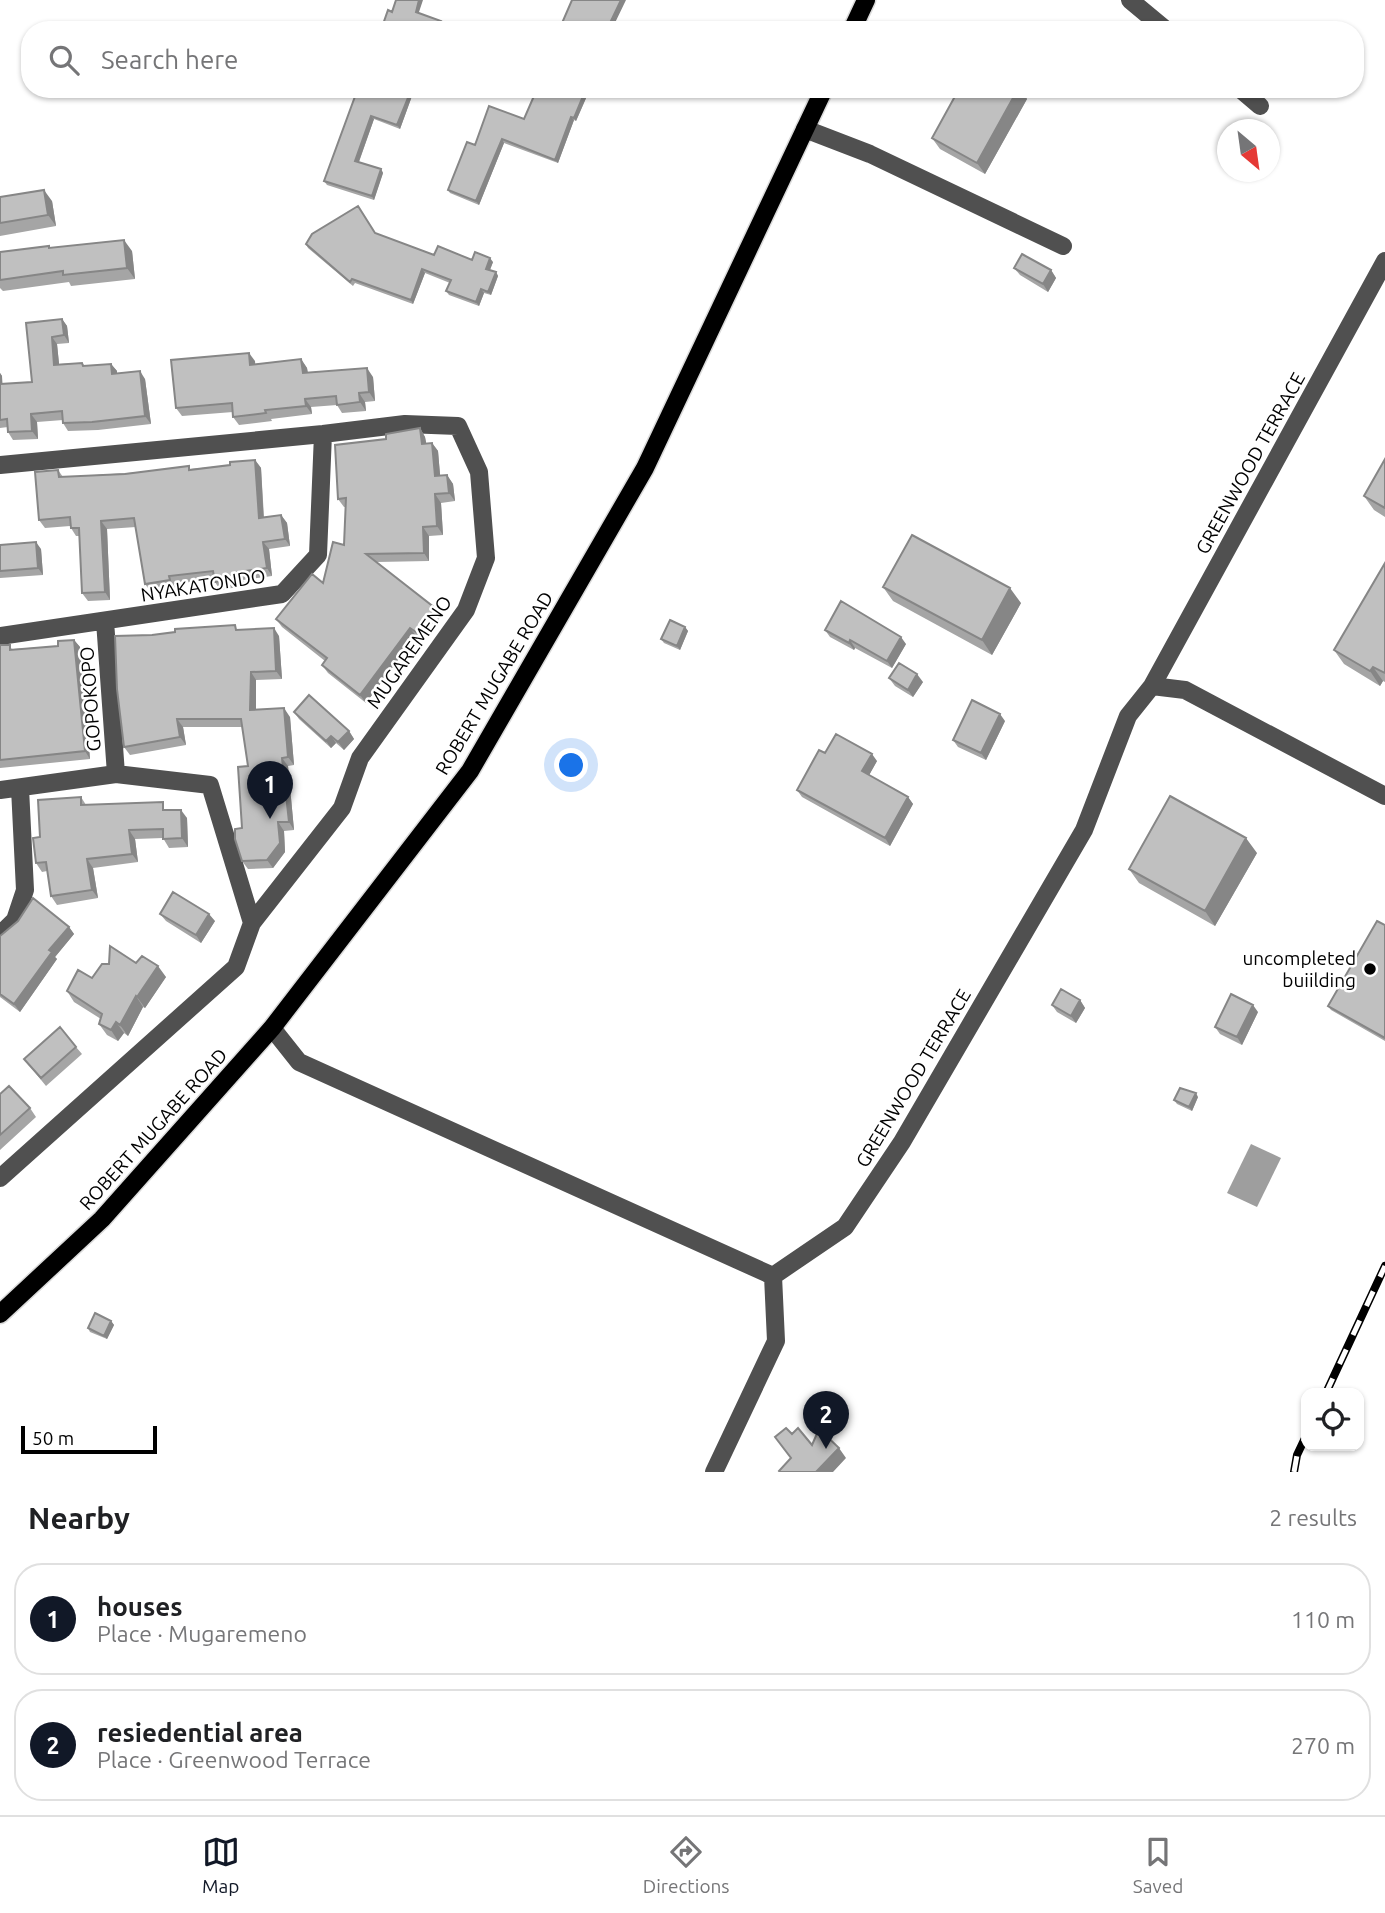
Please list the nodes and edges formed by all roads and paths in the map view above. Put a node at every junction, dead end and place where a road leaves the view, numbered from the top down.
1 (866, 0) edge
2 (1130, 0) edge
3 (856, 21) edge
4 (1155, 21) edge
5 (820, 98) edge
6 (1251, 98) edge
7 (1260, 106) dead end
8 (805, 129) junction
9 (1063, 246) dead end
10 (1385, 261) edge
11 (323, 434) junction
12 (0, 465) edge
13 (105, 621) junction
14 (0, 636) edge
15 (1152, 687) junction
16 (116, 774) junction
17 (20, 788) junction
18 (0, 790) edge
19 (1385, 796) edge
20 (252, 923) junction
21 (0, 935) edge
22 (272, 1028) junction
23 (0, 1178) edge
24 (773, 1276) junction
25 (0, 1314) edge
26 (714, 1472) edge

1 - 3 main road
2 - 4 street
5 - 8 main road, ROBERT MUGABE ROAD
6 - 7 street
8 - 9 street
8 - 22 main road, ROBERT MUGABE ROAD
10 - 15 street, GREENWOOD TERRACE
11 - 12 street, MUGAREMENO
11 - 13 street, NYAKATONDO
11 - 20 street, MUGAREMENO
13 - 14 street, NYAKATONDO
13 - 16 street, GOPOKOPO
15 - 19 street
15 - 24 street, GREENWOOD TERRACE
16 - 17 street
16 - 20 street
17 - 18 street
17 - 21 street
20 - 23 street, MUGAREMENO
22 - 24 street
22 - 25 main road, ROBERT MUGABE ROAD
24 - 26 street

